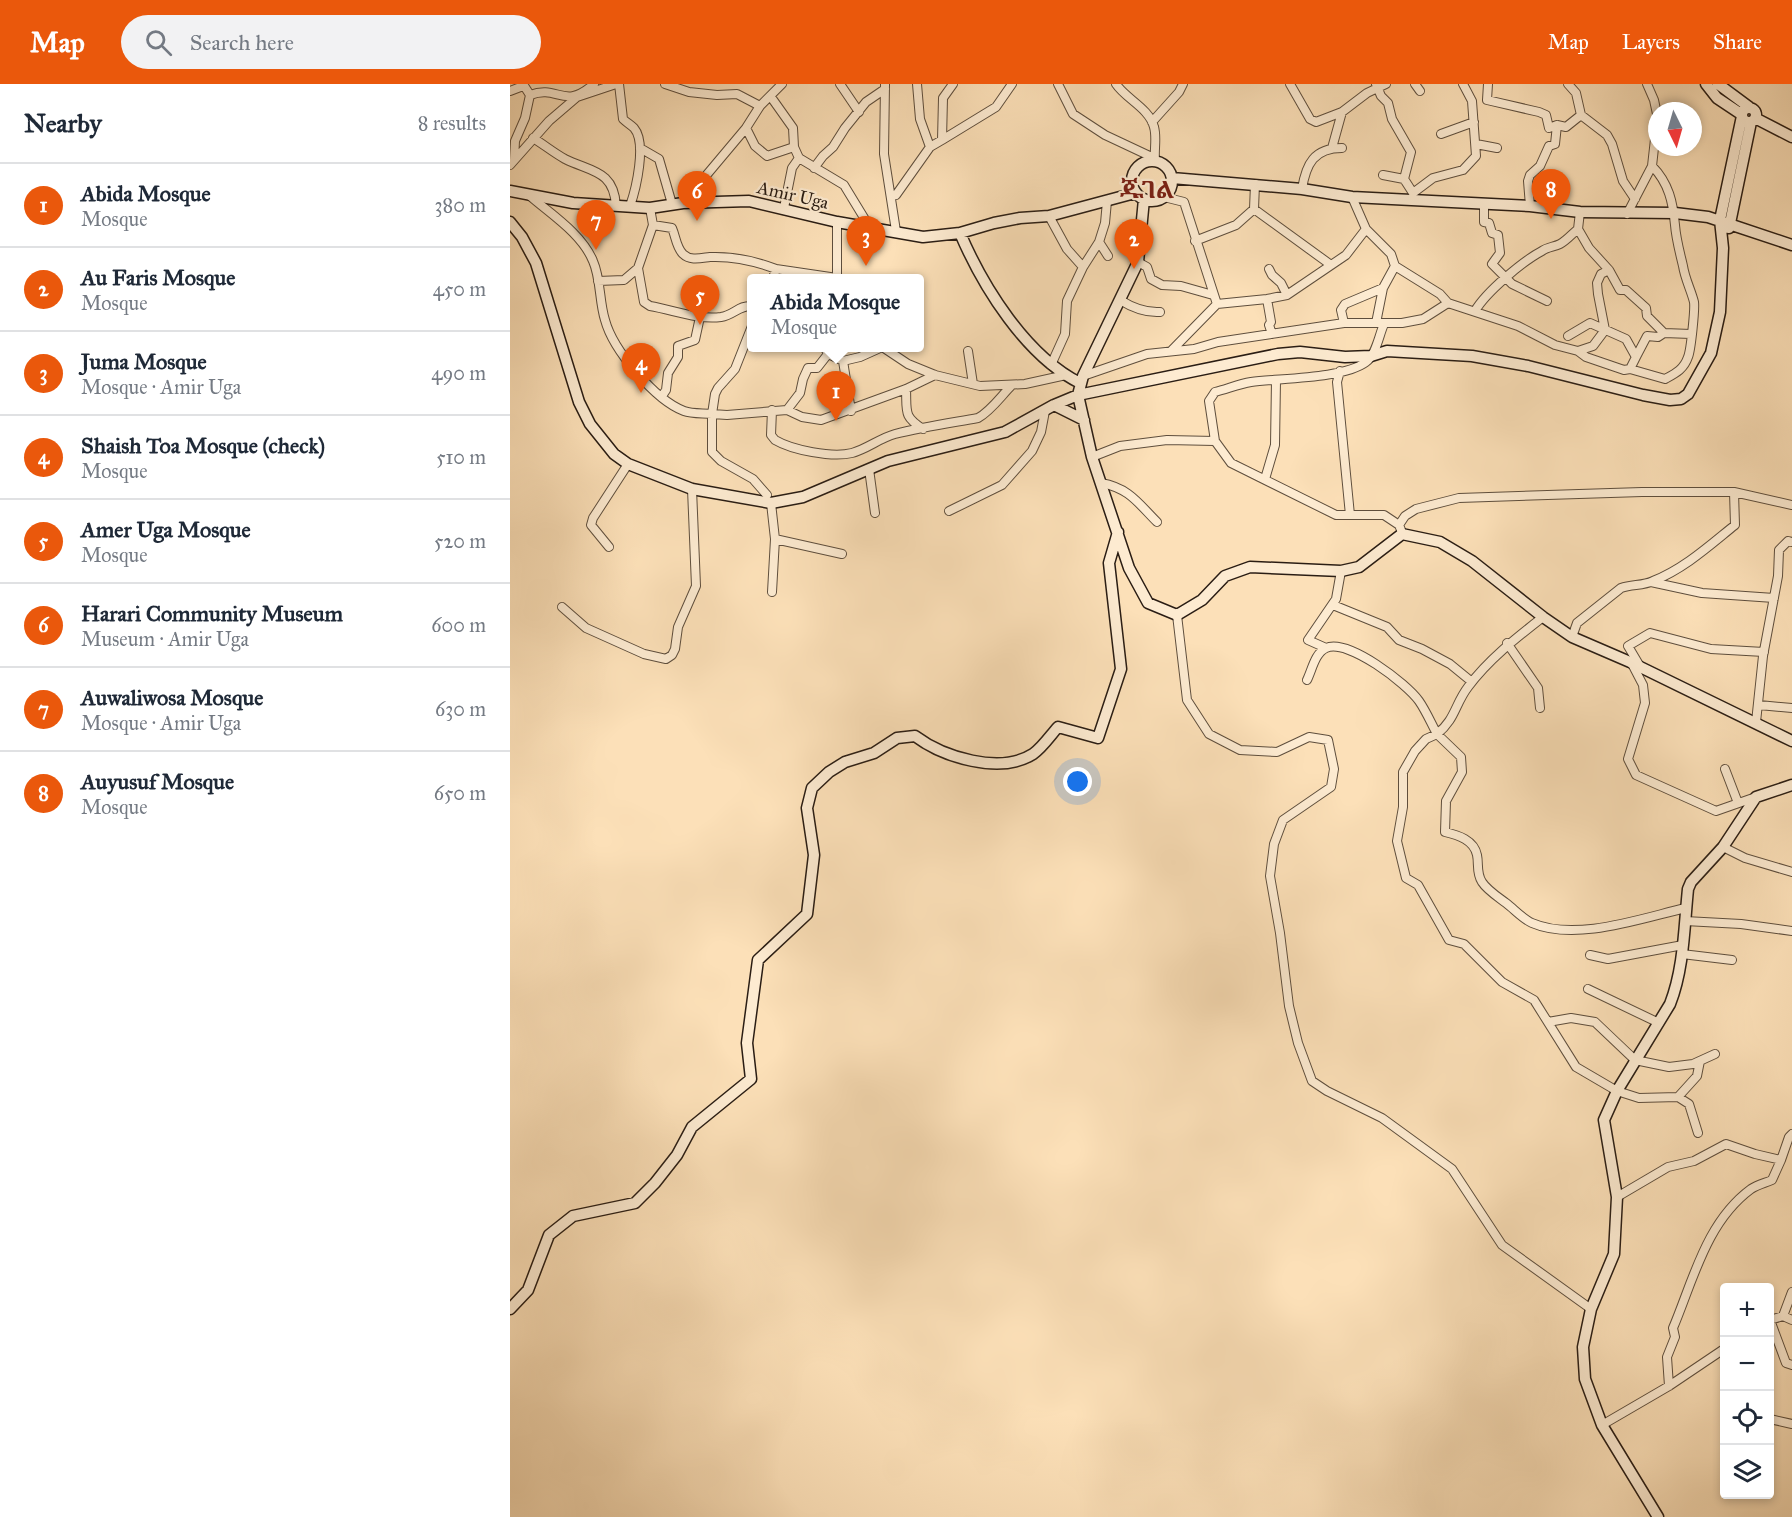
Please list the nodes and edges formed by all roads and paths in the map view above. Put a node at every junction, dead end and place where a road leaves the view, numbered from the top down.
1 (594, 84) edge
2 (618, 84) edge
3 (665, 84) edge
4 (782, 84) edge
5 (840, 84) edge
6 (917, 84) edge
7 (953, 84) edge
8 (1012, 84) edge
9 (1058, 84) edge
10 (1116, 84) edge
11 (1183, 84) edge
12 (1290, 84) edge
13 (1386, 84) edge
14 (1463, 84) edge
15 (1488, 84) edge
16 (1569, 84) edge
17 (1647, 84) edge
18 (1710, 84) edge
19 (523, 85) edge
20 (885, 86) edge
21 (1377, 86) edge
22 (542, 87) edge
23 (510, 91) edge
24 (530, 95) junction
25 (577, 97) junction
26 (771, 97) junction
27 (1487, 100) junction
28 (1472, 101) junction
29 (1654, 102) edge
30 (760, 106) junction
31 (859, 112) junction
32 (1342, 112) junction
33 (1581, 115) junction
34 (1748, 116) junction
35 (1152, 122) junction
36 (1474, 122) junction
37 (1557, 125) junction
38 (746, 128) junction
39 (1441, 134) dead end
40 (1792, 137) edge
41 (533, 138) junction
42 (942, 140) junction
43 (1476, 144) junction
44 (794, 147) junction
45 (930, 147) junction
46 (640, 148) junction
47 (1332, 148) junction
48 (1342, 148) dead end
49 (1497, 148) dead end
50 (1653, 156) edge
51 (799, 158) junction
52 (1155, 160) junction
53 (512, 163) edge
54 (1652, 166) junction
55 (814, 168) junction
56 (1383, 175) dead end
57 (1172, 178) junction
58 (1404, 179) junction
59 (1255, 184) junction
60 (1302, 189) junction
61 (510, 191) edge
62 (896, 195) dead end
63 (530, 196) junction
64 (1139, 196) junction
65 (1164, 197) junction
66 (1352, 197) junction
67 (1635, 199) junction
68 (1107, 201) junction
69 (677, 203) junction
70 (1484, 203) junction
71 (616, 206) junction
72 (630, 206) junction
73 (1530, 206) junction
74 (650, 208) junction
75 (784, 208) junction
76 (1254, 209) junction
77 (1580, 212) junction
78 (1675, 213) junction
79 (1627, 214) junction
80 (1049, 216) junction
81 (1725, 221) junction
82 (510, 222) edge
83 (837, 222) junction
84 (652, 225) junction
85 (869, 226) junction
86 (1366, 229) junction
87 (1578, 229) junction
88 (896, 231) junction
89 (960, 233) junction
90 (1196, 241) junction
91 (1100, 242) junction
92 (1792, 245) edge
93 (1108, 256) dead end
94 (1138, 262) junction
95 (1331, 265) junction
96 (1395, 266) junction
97 (1083, 267) junction
98 (638, 268) junction
99 (776, 269) junction
100 (1269, 270) dead end
101 (1609, 270) junction
102 (774, 274) edge
103 (810, 274) edge
104 (837, 274) edge
105 (1506, 277) junction
106 (598, 281) junction
107 (1383, 288) junction
108 (1213, 294) junction
109 (1287, 295) junction
110 (1267, 299) junction
111 (1120, 300) junction
112 (1547, 301) dead end
113 (1448, 303) junction
114 (1217, 304) junction
115 (747, 306) edge
116 (1475, 311) junction
117 (1160, 312) dead end
118 (700, 317) junction
119 (1344, 323) junction
120 (1380, 323) junction
121 (1605, 330) junction
122 (1664, 333) junction
123 (1272, 334) junction
124 (1691, 334) junction
125 (1568, 336) dead end
126 (747, 339) edge
127 (968, 351) dead end
128 (1171, 351) junction
129 (1578, 351) junction
130 (826, 352) edge
131 (829, 352) edge
132 (872, 352) edge
133 (888, 352) edge
134 (1371, 356) junction
135 (1636, 357) junction
136 (843, 361) junction
137 (1051, 365) junction
138 (1630, 369) junction
139 (1340, 371) junction
140 (935, 375) junction
141 (1065, 375) junction
142 (1082, 379) junction
143 (1276, 380) junction
144 (973, 384) junction
145 (1012, 385) junction
146 (906, 389) junction
147 (1078, 395) junction
148 (662, 396) junction
149 (1049, 408) junction
150 (772, 410) junction
151 (787, 410) junction
152 (851, 411) junction
153 (712, 414) junction
154 (1084, 420) junction
155 (923, 429) junction
156 (1215, 441) junction
157 (1092, 457) junction
158 (628, 464) junction
159 (869, 469) junction
160 (1265, 479) junction
161 (1101, 483) junction
162 (692, 489) junction
163 (1734, 492) junction
164 (769, 499) junction
165 (1792, 505) edge
166 (949, 511) dead end
167 (875, 513) dead end
168 (1350, 515) junction
169 (1157, 522) dead end
170 (1401, 530) junction
171 (1118, 532) junction
172 (775, 539) junction
173 (1792, 542) edge
174 (609, 547) dead end
175 (842, 555) dead end
176 (1341, 572) junction
177 (1651, 582) junction
178 (772, 592) dead end
179 (1774, 598) junction
180 (1333, 605) junction
181 (562, 607) dead end
182 (1178, 615) junction
183 (1543, 617) junction
184 (1572, 637) junction
185 (1508, 644) junction
186 (1326, 648) junction
187 (1764, 652) junction
188 (1630, 662) junction
189 (1641, 668) junction
190 (1307, 680) dead end
191 (1472, 682) junction
192 (1759, 705) junction
193 (1540, 708) dead end
194 (1792, 708) edge
195 (1756, 722) junction
196 (1437, 734) junction
197 (1792, 741) edge
198 (1725, 770) dead end
199 (1792, 785) edge
200 (1756, 797) junction
201 (1738, 803) junction
202 (1723, 847) junction
203 (1792, 872) edge
204 (1686, 908) junction
205 (1685, 921) junction
206 (1792, 931) edge
207 (1682, 950) junction
208 (1590, 955) dead end
209 (1732, 960) dead end
210 (1588, 989) dead end
211 (1548, 1022) junction
212 (1659, 1023) junction
213 (1715, 1054) dead end
214 (1635, 1060) junction
215 (1700, 1061) junction
216 (1617, 1091) junction
217 (1678, 1097) junction
218 (1698, 1132) dead end
219 (1792, 1134) edge
220 (1781, 1160) junction
221 (1617, 1197) junction
222 (1792, 1292) edge
223 (510, 1309) edge
224 (1591, 1309) junction
225 (1783, 1316) junction
226 (1774, 1319) edge
227 (1792, 1320) edge
228 (1774, 1331) edge
229 (1720, 1352) edge
230 (1792, 1365) edge
231 (1669, 1386) junction
232 (1774, 1420) edge
233 (1792, 1424) edge
234 (1602, 1425) junction
235 (1658, 1517) edge

1 - 25 street
2 - 25 street
2 - 46 street
3 - 30 street
4 - 26 street
5 - 31 street
6 - 45 street
7 - 42 street
8 - 42 street
9 - 52 street
10 - 35 street
11 - 35 street
12 - 32 street
13 - 21 street
14 - 28 street
15 - 27 street
16 - 33 street
17 - 29 street
18 - 34 street
19 - 23 street
19 - 24 street
20 - 31 street
20 - 88 street
21 - 32 street
21 - 58 street
22 - 24 street
22 - 25 street
24 - 53 street
25 - 41 street
26 - 30 street
26 - 44 street
27 - 28 street
27 - 37 street
28 - 36 street
30 - 38 street
31 - 55 street
32 - 47 street
33 - 37 street
33 - 67 street
34 - 40 street
34 - 81 street
35 - 52 street
36 - 39 street
36 - 43 street
37 - 73 street
38 - 44 street
38 - 69 street
41 - 53 street
41 - 71 street
42 - 45 street
43 - 49 street
43 - 58 street
44 - 51 street
45 - 62 street
46 - 69 street
46 - 72 street
47 - 48 street
47 - 60 street
50 - 54 street
51 - 55 street
51 - 75 street
52 - 57 street
52 - 64 street
54 - 67 street
54 - 78 street
55 - 85 street
56 - 58 street
57 - 59 street
57 - 65 street
59 - 60 street
59 - 76 street
60 - 66 street
61 - 63 street, Amir Uga
63 - 71 street, Amir Uga
63 - 106 street
64 - 65 street
64 - 68 street, Amir Uga
64 - 94 street
65 - 90 street
66 - 70 street
66 - 86 street
67 - 79 street
68 - 80 street, Amir Uga
68 - 91 street
69 - 74 street, Amir Uga
69 - 75 street, Amir Uga
70 - 73 street
70 - 105 street
71 - 72 street, Amir Uga
72 - 74 street, Amir Uga
73 - 77 street
74 - 84 street
75 - 83 street, Amir Uga
76 - 90 street
76 - 95 street
77 - 79 street
77 - 87 street
78 - 79 street
78 - 81 street
78 - 124 street
80 - 89 street, Amir Uga
80 - 97 street
81 - 92 street
81 - 134 street
82 - 158 street
83 - 85 street, Amir Uga
83 - 104 street
84 - 98 street
84 - 99 street
85 - 88 street, Amir Uga
86 - 95 street
86 - 96 street
87 - 101 street
87 - 105 street
88 - 89 street, Amir Uga
89 - 137 street
90 - 108 street
91 - 93 street
91 - 97 street
94 - 108 street
94 - 111 street
95 - 109 street
96 - 107 street
96 - 113 street
97 - 137 street
98 - 106 street
98 - 118 street
99 - 102 street
99 - 103 street
100 - 109 street
101 - 121 street
101 - 122 street
105 - 112 street
105 - 116 street
106 - 148 street
107 - 119 street
107 - 120 street
108 - 114 street
109 - 110 street
110 - 114 street
110 - 123 street
111 - 117 street
111 - 142 street
113 - 116 street
113 - 120 street
114 - 128 street
115 - 118 street
116 - 129 street
118 - 148 street
119 - 120 street
119 - 123 street
120 - 134 street
121 - 125 street
121 - 129 street
121 - 135 street
122 - 124 street
122 - 135 street
123 - 128 street
124 - 138 street
126 - 153 street
127 - 144 street
128 - 142 street
129 - 138 street
130 - 151 street
131 - 136 street
132 - 136 street
133 - 140 street
134 - 139 street
134 - 147 street
135 - 138 street
136 - 152 street
137 - 141 street
139 - 143 street
139 - 168 street
140 - 144 street
140 - 146 street
141 - 142 street
141 - 145 street
142 - 147 street
143 - 156 street
143 - 160 street
144 - 145 street
145 - 155 street
146 - 152 street
146 - 155 street
147 - 149 street
147 - 154 street
148 - 153 street
149 - 154 street
149 - 159 street
149 - 166 street
150 - 151 street
150 - 153 street
150 - 155 street
151 - 152 street
153 - 164 street
154 - 157 street
156 - 157 street
156 - 160 street
157 - 161 street
158 - 162 street
158 - 174 street
159 - 164 street
159 - 167 street
160 - 168 street
161 - 169 street
161 - 171 street
162 - 164 street
162 - 181 street
163 - 165 street
163 - 170 street
163 - 177 street
164 - 172 street
168 - 170 street
170 - 176 street
170 - 183 street
171 - 182 street
171 - 223 street
172 - 175 street
172 - 178 street
173 - 179 street
176 - 180 street
176 - 182 street
177 - 179 street
177 - 184 street
179 - 187 street
180 - 186 street
180 - 191 street
182 - 224 street
183 - 184 street
183 - 185 street
184 - 188 street
185 - 191 street
185 - 193 street
186 - 190 street
186 - 196 street
187 - 189 street
187 - 192 street
188 - 189 street
188 - 201 street
189 - 195 street
191 - 196 street
192 - 194 street
192 - 195 street
195 - 197 street
196 - 204 street
196 - 211 street
198 - 201 street
199 - 200 street
200 - 201 street
200 - 202 street
202 - 203 street
202 - 204 street
204 - 205 street
205 - 206 street
205 - 207 street
207 - 208 street
207 - 209 street
207 - 212 street
210 - 212 street
211 - 214 street
211 - 216 street
212 - 214 street
213 - 215 street
214 - 215 street
214 - 216 street
215 - 217 street
216 - 217 street
216 - 221 street
217 - 218 street
219 - 220 street
220 - 221 street
220 - 231 street
221 - 224 street
222 - 225 street
224 - 234 street
225 - 226 street
225 - 227 street
228 - 230 street
229 - 231 street
231 - 234 street
232 - 233 street
234 - 235 street

